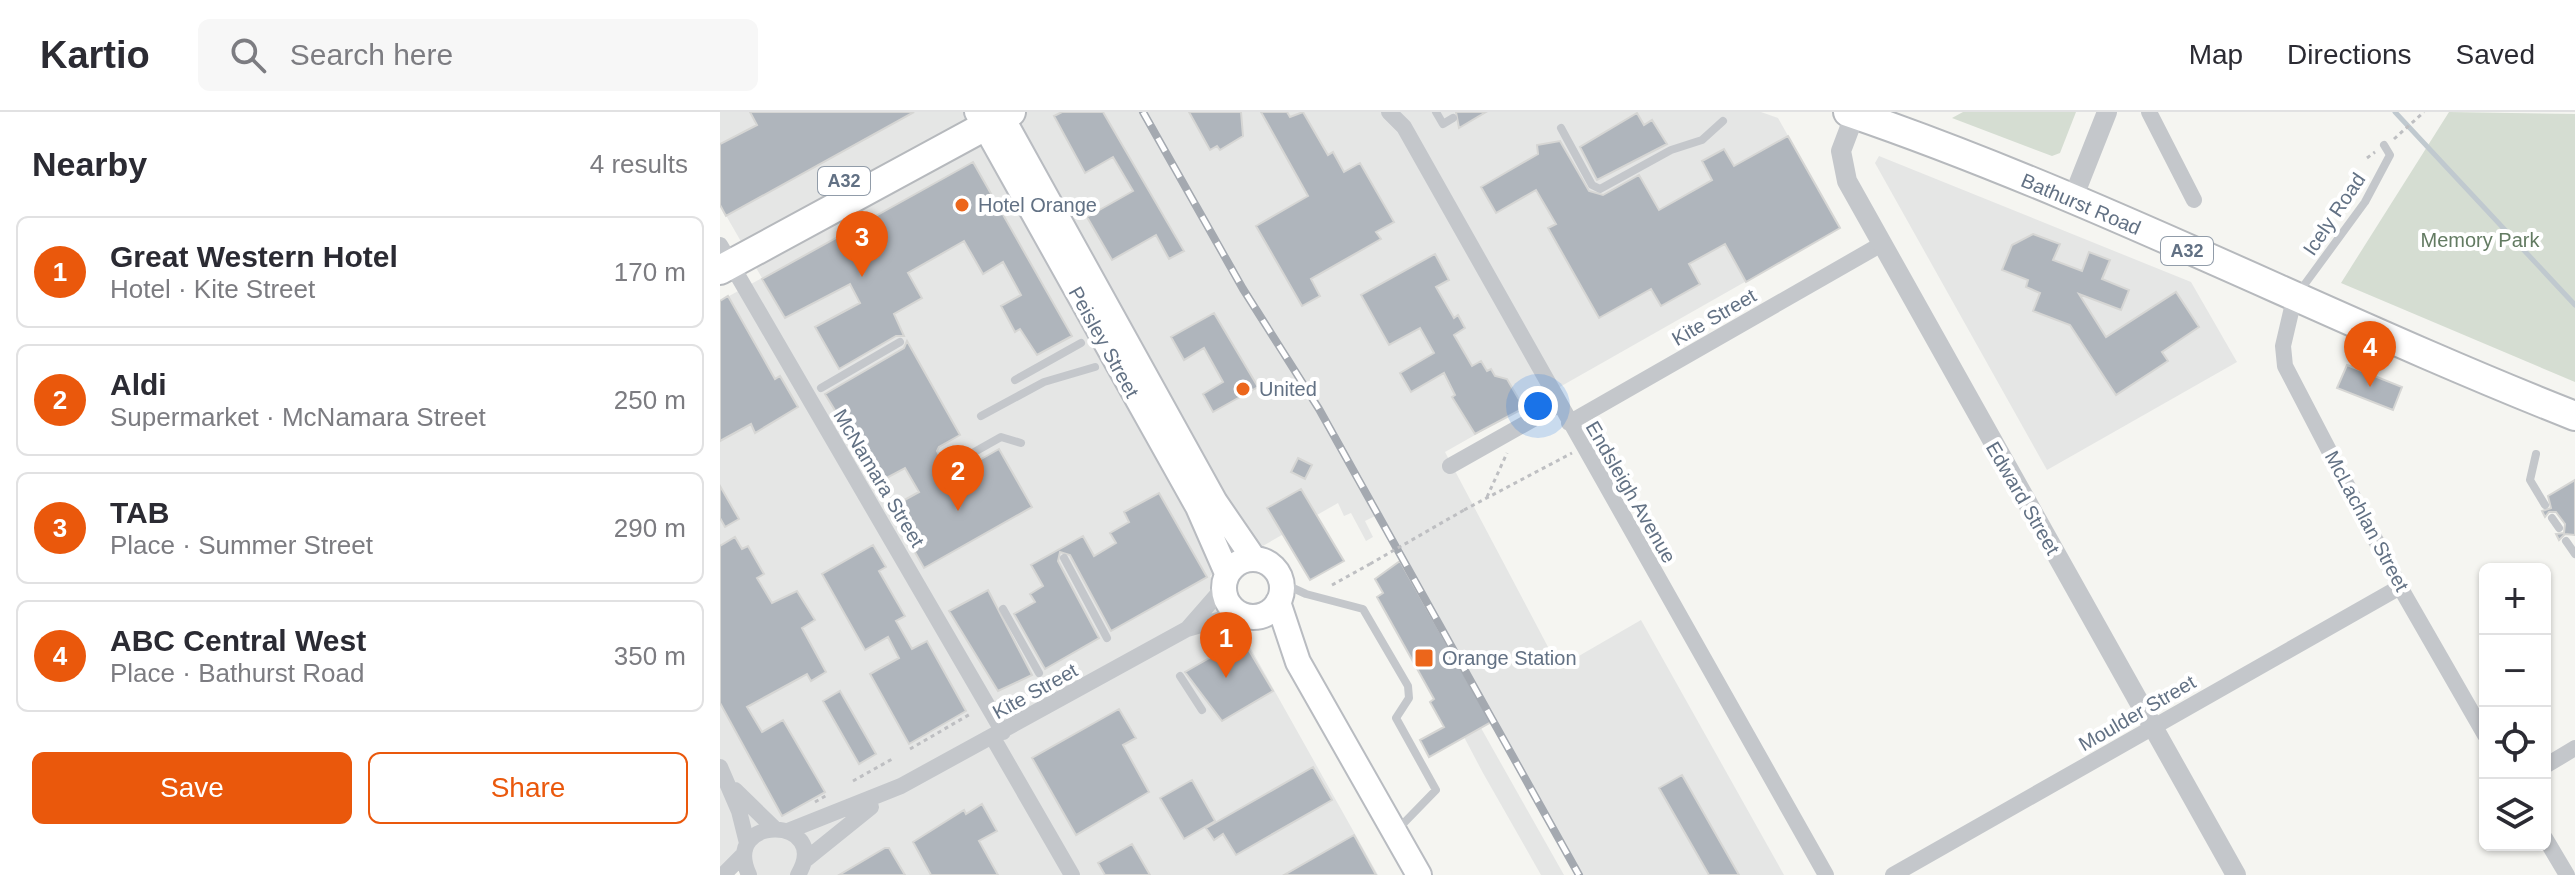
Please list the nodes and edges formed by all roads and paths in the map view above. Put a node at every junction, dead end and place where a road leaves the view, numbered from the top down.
1 (1389, 112) edge
2 (1436, 112) edge
3 (2107, 112) edge
4 (2149, 112) edge
5 (2424, 112) edge
6 (1852, 113) edge
7 (990, 115) edge
8 (1453, 118) dead end
9 (1402, 120) edge
10 (1723, 121) dead end
11 (1561, 128) dead end
12 (2395, 138) dead end
13 (2384, 145) dead end
14 (2073, 198) junction
15 (2194, 200) dead end
16 (1880, 245) junction
17 (723, 256) edge
18 (2294, 299) junction
19 (900, 342) dead end
20 (1081, 343) dead end
21 (1095, 367) dead end
22 (1015, 380) dead end
23 (821, 388) dead end
24 (1558, 405) junction
25 (981, 416) dead end
26 (2575, 416) edge
27 (1569, 423) junction
28 (1518, 428) junction
29 (1021, 443) dead end
30 (1582, 447) junction
31 (2536, 454) dead end
32 (1450, 466) dead end
33 (946, 468) dead end
34 (1485, 498) junction
35 (2545, 505) dead end
36 (2552, 518) dead end
37 (2559, 528) dead end
38 (2566, 541) dead end
39 (2575, 554) edge
40 (1064, 558) dead end
41 (1254, 559) junction
42 (1225, 581) junction
43 (1332, 585) dead end
44 (2400, 587) junction
45 (1280, 593) junction
46 (1003, 609) dead end
47 (1246, 616) junction
48 (1187, 629) junction
49 (1107, 638) dead end
50 (1298, 662) junction
51 (1039, 673) dead end
52 (1180, 676) dead end
53 (1202, 710) dead end
54 (974, 712) dead end
55 (2479, 725) edge
56 (2153, 727) junction
57 (998, 735) junction
58 (2575, 748) edge
59 (910, 749) dead end
60 (894, 758) dead end
61 (2551, 762) edge
62 (720, 767) edge
63 (853, 781) dead end
64 (729, 783) junction
65 (901, 786) junction
66 (781, 829) junction
67 (1395, 832) junction
68 (2551, 848) edge
69 (746, 849) junction
70 (801, 871) edge
71 (723, 875) edge
72 (749, 875) edge
73 (1072, 875) edge
74 (1419, 875) edge
75 (1826, 875) edge
76 (1893, 875) edge
77 (2236, 875) edge
78 (2567, 875) edge

1 - 9 street, Endsleigh Avenue
2 - 8 lane
3 - 14 street
4 - 15 street
5 - 12 path
6 - 14 highway, Bathurst Road / A32
6 - 16 street, Edward Street
7 - 17 highway, A32
7 - 41 main road, Peisley Street
7 - 42 main road, Peisley Street
9 - 24 street, Endsleigh Avenue
10 - 11 lane
13 - 18 lane, Icely Road
14 - 18 highway, Bathurst Road / A32
16 - 27 street, Kite Street
16 - 56 street, Edward Street
17 - 57 street, McNamara Street
18 - 26 highway, Bathurst Road / A32
18 - 44 street, McLachlan Street
19 - 23 lane
20 - 22 lane
21 - 25 lane
24 - 27 street, Endsleigh Avenue
24 - 28 street
27 - 30 street, Endsleigh Avenue
28 - 32 street
28 - 34 path
29 - 33 lane
30 - 34 path
30 - 75 street, Endsleigh Avenue
31 - 35 lane
34 - 43 path, bridge
36 - 37 lane
38 - 39 lane
40 - 49 lane
41 - 42 main road
41 - 45 main road
42 - 47 main road
42 - 48 street, Kite Street
44 - 55 street, McLachlan Street
44 - 56 street, Moulder Street
45 - 47 main road
45 - 50 main road
45 - 67 lane
46 - 51 lane
47 - 48 street, Kite Street
47 - 50 main road
48 - 57 street, Kite Street
50 - 67 main road
52 - 53 lane
54 - 59 path
56 - 76 street, Moulder Street
56 - 77 street, Edward Street
57 - 65 street, Kite Street
57 - 73 street, McNamara Street
58 - 61 street
60 - 63 path
62 - 64 street
64 - 66 street
64 - 69 street
65 - 66 street, Kite Street
65 - 70 street, Kite Street
66 - 69 street, Kite Street
66 - 70 street
67 - 74 main road
68 - 78 street
69 - 71 street
69 - 72 street

